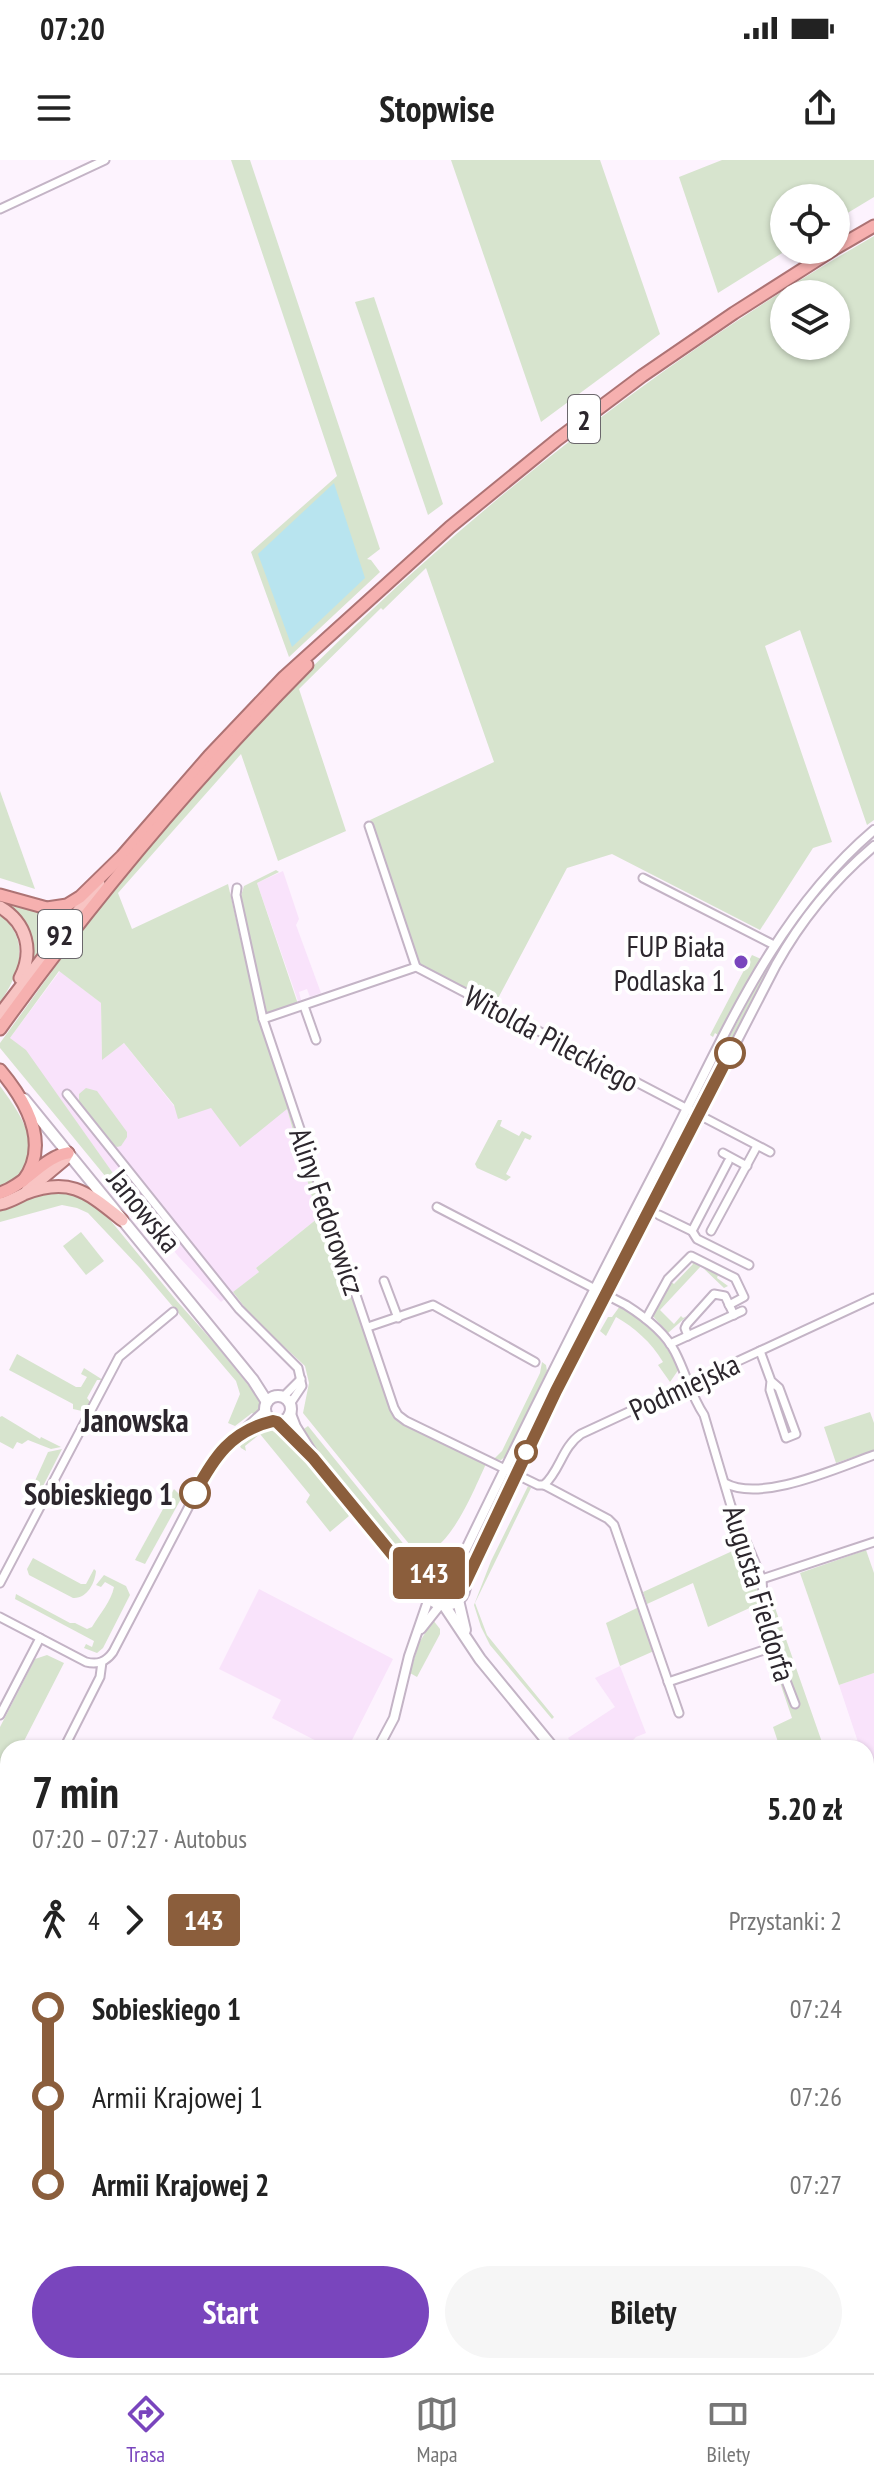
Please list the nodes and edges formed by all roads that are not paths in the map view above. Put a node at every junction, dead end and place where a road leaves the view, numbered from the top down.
1 (105, 160) edge
2 (0, 209) edge
3 (874, 226) edge
4 (850, 240) edge
5 (812, 264) edge
6 (354, 615) junction
7 (369, 826) dead end
8 (874, 830) edge
9 (874, 846) edge
10 (122, 856) junction
11 (838, 862) junction
12 (847, 870) junction
13 (643, 878) dead end
14 (237, 888) dead end
15 (0, 895) edge
16 (0, 907) edge
17 (774, 945) junction
18 (784, 951) junction
19 (416, 967) junction
20 (304, 1006) junction
21 (0, 1014) edge
22 (263, 1019) junction
23 (0, 1029) edge
24 (316, 1040) dead end
25 (0, 1070) edge
26 (12, 1085) junction
27 (67, 1094) dead end
28 (687, 1109) junction
29 (698, 1115) junction
30 (757, 1146) junction
31 (770, 1152) dead end
32 (68, 1153) junction
33 (723, 1153) dead end
34 (728, 1162) dead end
35 (747, 1166) junction
36 (23, 1181) junction
37 (715, 1187) junction
38 (0, 1193) edge
39 (24, 1194) junction
40 (729, 1195) junction
41 (0, 1204) edge
42 (437, 1207) dead end
43 (659, 1215) dead end
44 (122, 1220) junction
45 (692, 1231) junction
46 (711, 1231) dead end
47 (701, 1242) junction
48 (693, 1257) junction
49 (749, 1265) dead end
50 (384, 1281) dead end
51 (594, 1289) junction
52 (605, 1295) junction
53 (874, 1298) edge
54 (729, 1305) junction
55 (173, 1312) dead end
56 (398, 1318) junction
57 (646, 1319) junction
58 (368, 1327) junction
59 (688, 1336) junction
60 (670, 1344) junction
61 (760, 1351) junction
62 (535, 1362) dead end
63 (771, 1381) junction
64 (689, 1384) junction
65 (278, 1404) junction
66 (275, 1422) junction
67 (247, 1429) junction
68 (874, 1455) edge
69 (313, 1458) junction
70 (505, 1468) junction
71 (516, 1474) junction
72 (725, 1483) junction
73 (544, 1485) junction
74 (874, 1542) edge
75 (394, 1556) junction
76 (453, 1567) junction
77 (430, 1571) junction
78 (762, 1579) junction
79 (0, 1583) edge
80 (425, 1583) junction
81 (465, 1583) junction
82 (429, 1598) junction
83 (458, 1600) junction
84 (442, 1605) junction
85 (0, 1617) edge
86 (416, 1636) junction
87 (466, 1636) junction
88 (40, 1638) junction
89 (773, 1647) junction
90 (102, 1662) junction
91 (668, 1682) junction
92 (795, 1704) dead end
93 (679, 1713) dead end
94 (0, 1715) edge
95 (68, 1740) edge
96 (382, 1740) edge
97 (546, 1740) edge

1 - 2 street
3 - 4 highway, 2
5 - 6 highway, 2
6 - 10 highway, 2
6 - 23 highway, 2
7 - 19 street
8 - 11 street
9 - 12 street
10 - 15 highway
10 - 21 main road, 92
11 - 12 street
11 - 17 street
12 - 18 street
13 - 17 street
14 - 22 street, Aliny Fedorowicz
16 - 21 main road
17 - 18 street
17 - 28 street
18 - 29 street
19 - 20 street
19 - 28 street, Witolda Pileckiego
20 - 22 street
20 - 24 street
22 - 58 street, Aliny Fedorowicz
25 - 26 highway, Janowska
26 - 32 main road, Janowska
26 - 36 highway
27 - 65 street
28 - 29 street, Witolda Pileckiego
28 - 51 street
29 - 30 street
29 - 52 street
30 - 31 street
30 - 35 street
32 - 36 highway
32 - 39 main road
32 - 44 main road, Janowska
33 - 35 street
34 - 37 street
35 - 40 street
36 - 38 highway
37 - 40 street
37 - 45 street
39 - 41 main road
39 - 44 main road
40 - 46 street
42 - 51 street
43 - 45 street
44 - 65 main road, Janowska
45 - 47 street
47 - 48 street
47 - 49 street
48 - 54 street
48 - 57 street
50 - 56 street
51 - 52 street, Augusta Fieldorfa
51 - 70 street
52 - 57 street, Augusta Fieldorfa
52 - 71 street
53 - 61 street, Podmiejska
54 - 59 street
54 - 59 street
55 - 79 street
56 - 58 street
56 - 62 street
57 - 60 street, Augusta Fieldorfa
58 - 70 street, Aliny Fedorowicz
59 - 60 street
60 - 64 street, Augusta Fieldorfa
61 - 63 street
61 - 64 street, Podmiejska
63 - 63 street
64 - 72 street, Augusta Fieldorfa
64 - 73 street, Podmiejska
65 - 66 main road, Janowska
65 - 66 main road
65 - 67 street
65 - 69 main road, Janowska
66 - 67 street
66 - 69 main road, Janowska
67 - 90 street
68 - 72 street, Augusta Fieldorfa
69 - 75 main road, Janowska
70 - 71 street, Aliny Fedorowicz
70 - 76 street
71 - 73 street
71 - 81 street
72 - 78 street, Augusta Fieldorfa
73 - 91 street
74 - 78 street
75 - 77 main road, Janowska
75 - 80 main road, Janowska
76 - 77 main road
76 - 81 main road
77 - 80 main road
78 - 89 street, Augusta Fieldorfa
80 - 82 main road
81 - 83 main road
82 - 84 main road
82 - 86 street
83 - 84 main road
83 - 87 main road
84 - 86 street
84 - 87 main road
85 - 88 street
86 - 96 street
87 - 97 main road
88 - 90 street
88 - 94 street
89 - 91 street
89 - 92 street, Augusta Fieldorfa
90 - 95 street
91 - 93 street

